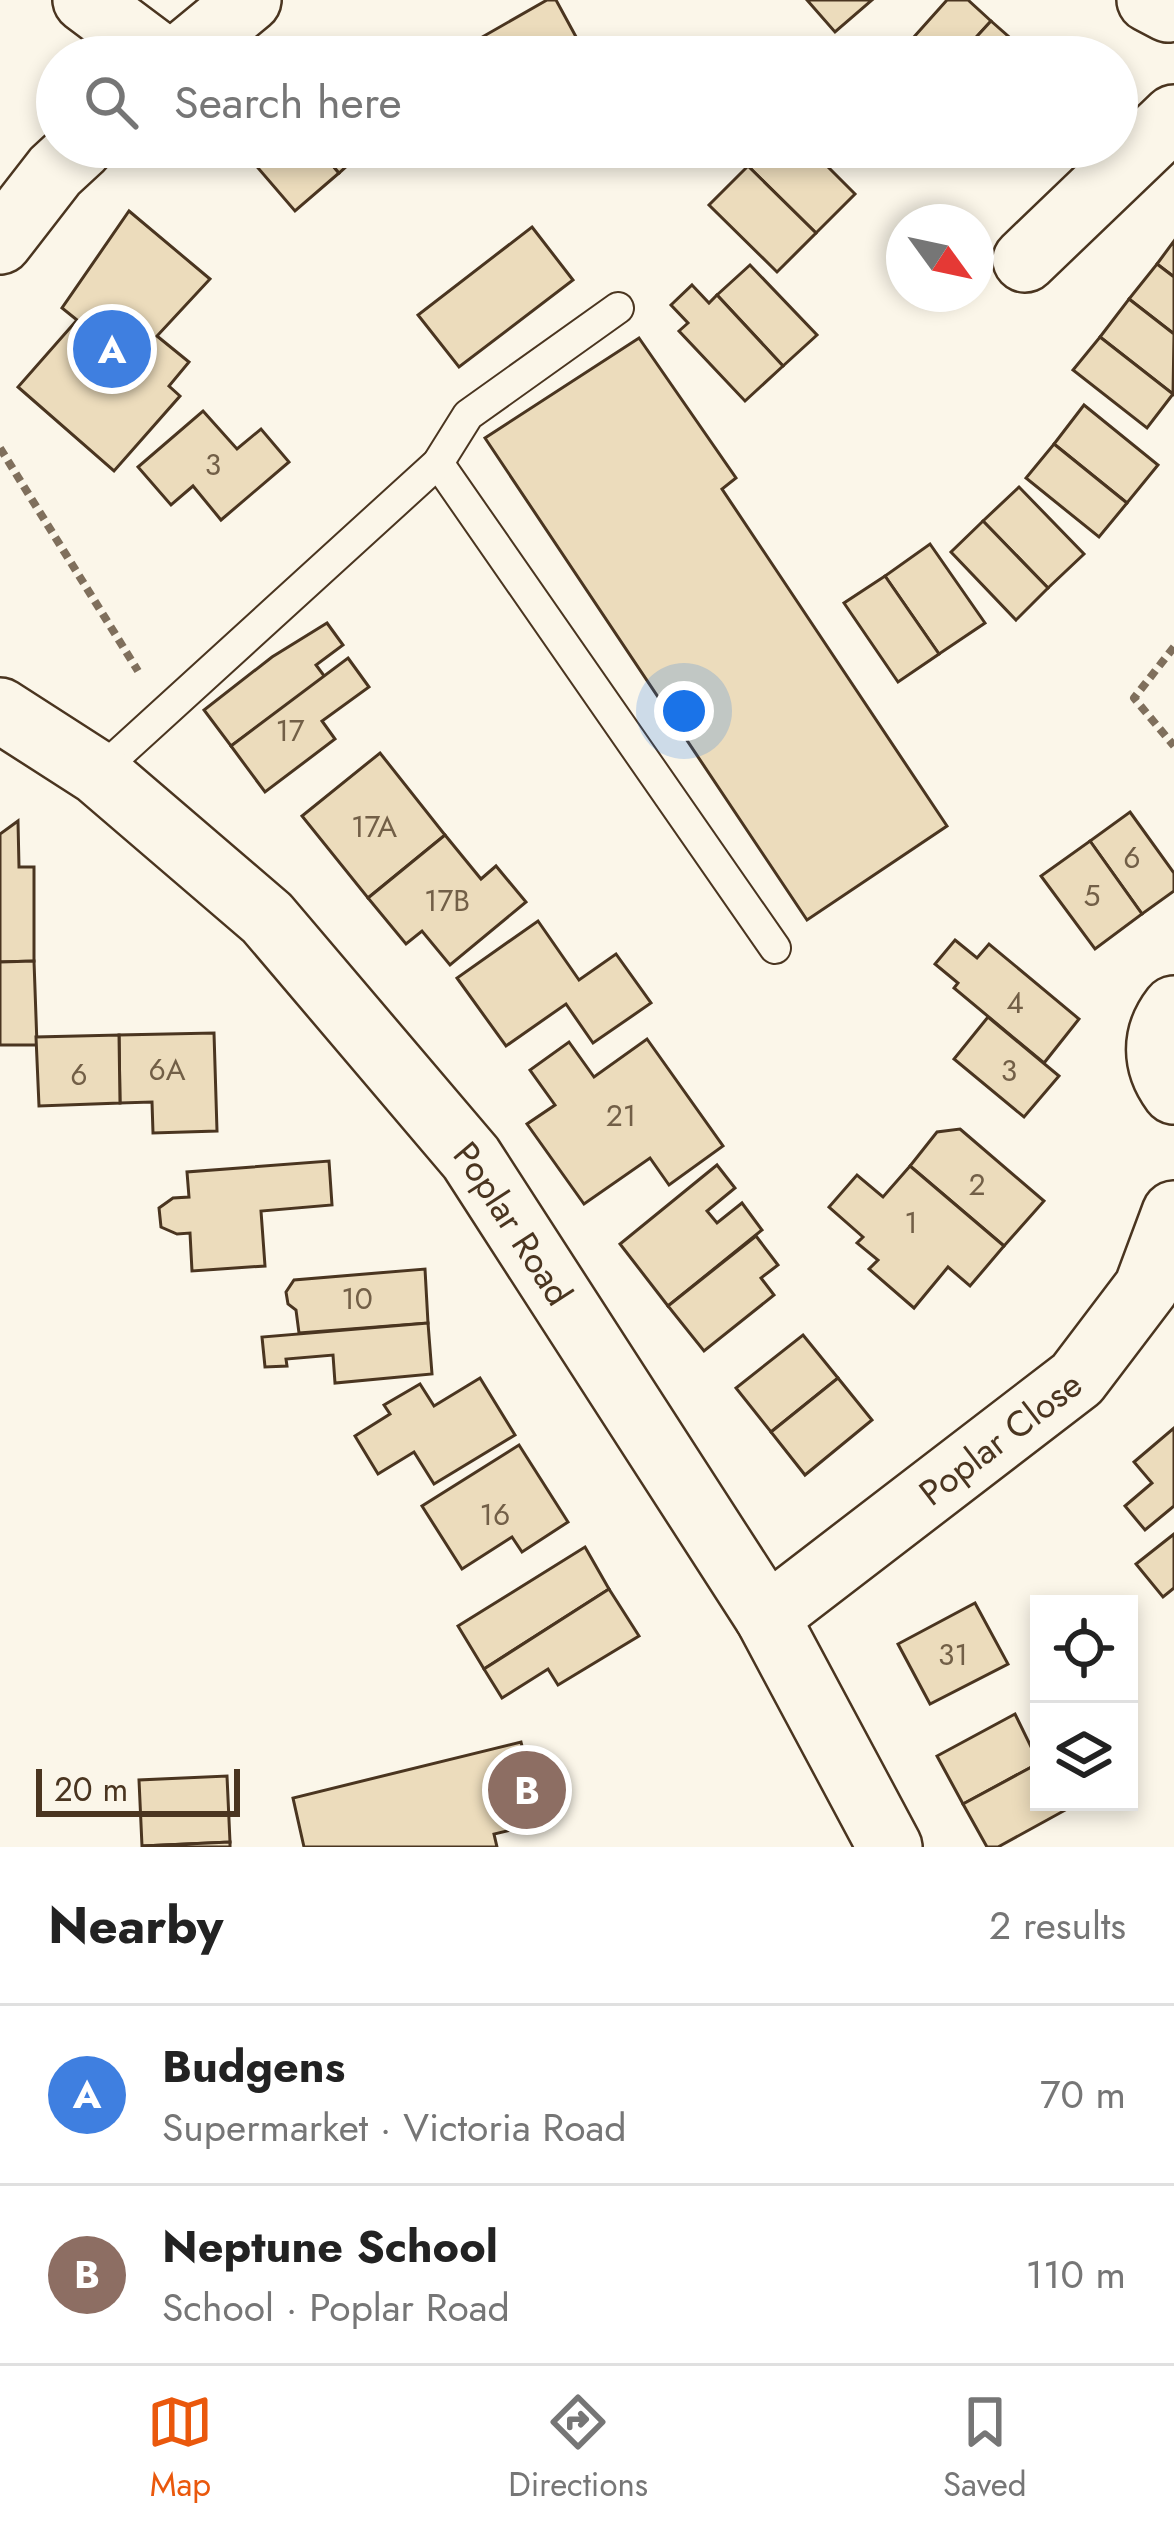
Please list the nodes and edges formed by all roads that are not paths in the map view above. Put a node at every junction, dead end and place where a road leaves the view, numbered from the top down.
1 (85, 0) edge
2 (249, 0) edge
3 (133, 36) edge
4 (205, 36) edge
5 (1174, 117) edge
6 (1138, 152) edge
7 (58, 168) edge
8 (1121, 168) edge
9 (0, 242) edge
10 (1025, 260) dead end
11 (618, 308) dead end
12 (438, 463) junction
13 (0, 710) edge
14 (98, 772) junction
15 (775, 949) dead end
16 (1174, 1008) edge
17 (1174, 1092) edge
18 (1174, 1213) edge
19 (767, 1617) junction
20 (890, 1847) edge

1 - 3 street
2 - 4 street
5 - 6 street
7 - 9 street
8 - 10 street
11 - 12 lane
12 - 14 lane
12 - 15 lane
13 - 14 street, Poplar Road
14 - 19 street, Poplar Road
16 - 17 street
18 - 19 street, Poplar Close
19 - 20 street, Poplar Road

